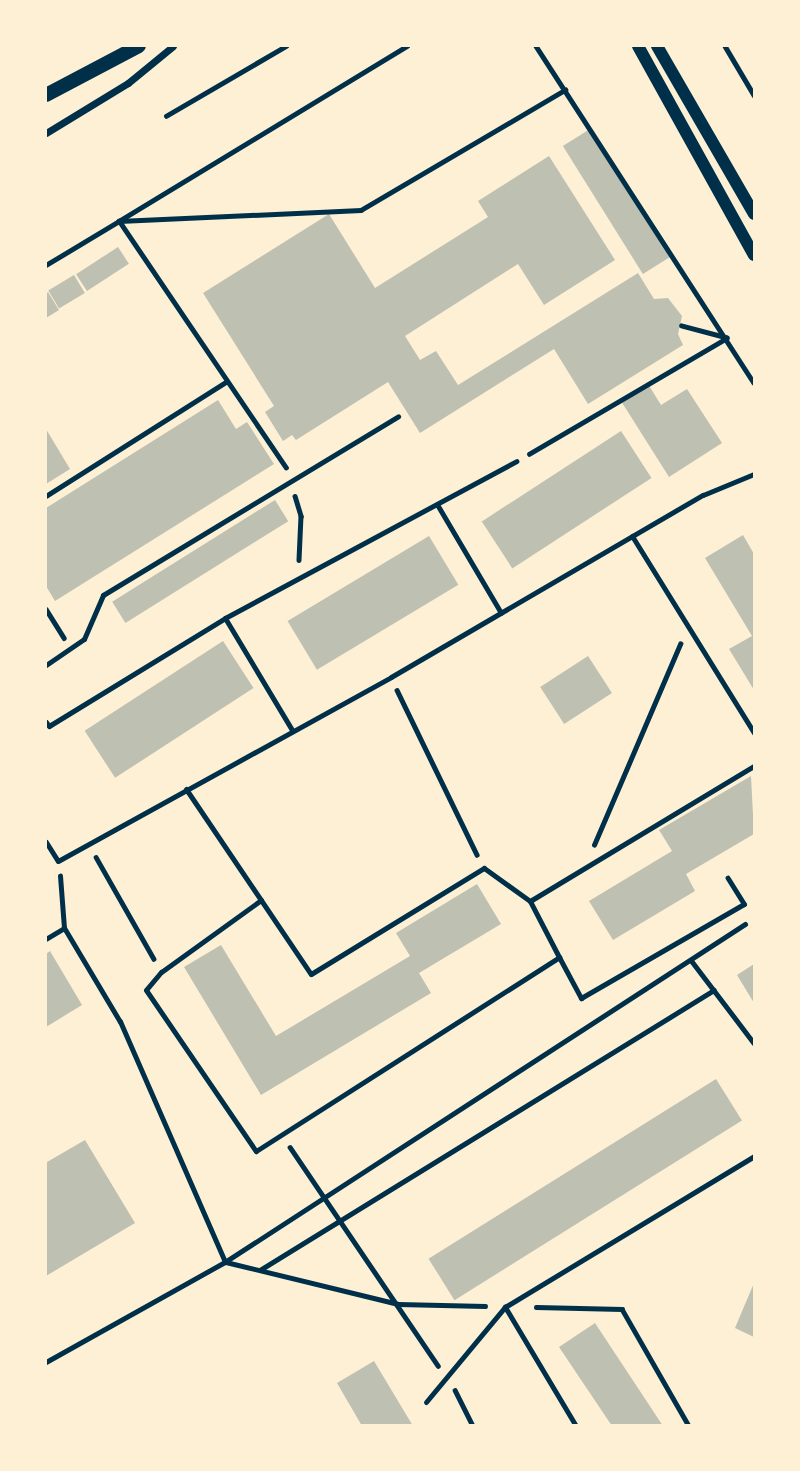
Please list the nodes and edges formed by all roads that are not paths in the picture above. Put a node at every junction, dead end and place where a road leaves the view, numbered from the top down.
1 (139, 46) edge
2 (173, 46) edge
3 (638, 46) edge
4 (657, 46) edge
5 (46, 95) edge
6 (46, 133) edge
7 (754, 214) edge
8 (754, 255) edge
9 (398, 416) dead end
10 (516, 461) road end
11 (754, 474) edge
12 (438, 506) junction
13 (632, 536) junction
14 (501, 613) junction
15 (225, 618) junction
16 (46, 665) edge
17 (46, 722) edge
18 (292, 730) junction
19 (754, 733) edge
20 (754, 766) edge
21 (186, 789) junction
22 (46, 842) edge
23 (728, 878) dead end
24 (261, 900) junction
25 (530, 901) junction
26 (559, 957) junction
27 (754, 1156) edge
28 (505, 1307) junction
29 (426, 1402) dead end
30 (576, 1426) edge

1 - 5 main road
2 - 6 street
3 - 8 street
4 - 7 street
9 - 16 lane
10 - 12 lane
11 - 13 lane
12 - 14 lane
12 - 15 lane
13 - 14 lane
13 - 19 lane
14 - 18 lane
15 - 17 lane
15 - 18 lane
18 - 21 lane
20 - 25 lane
21 - 22 lane
21 - 24 lane
23 - 26 lane
24 - 25 lane
24 - 26 lane
25 - 26 lane
27 - 28 lane
28 - 29 lane
28 - 30 lane

